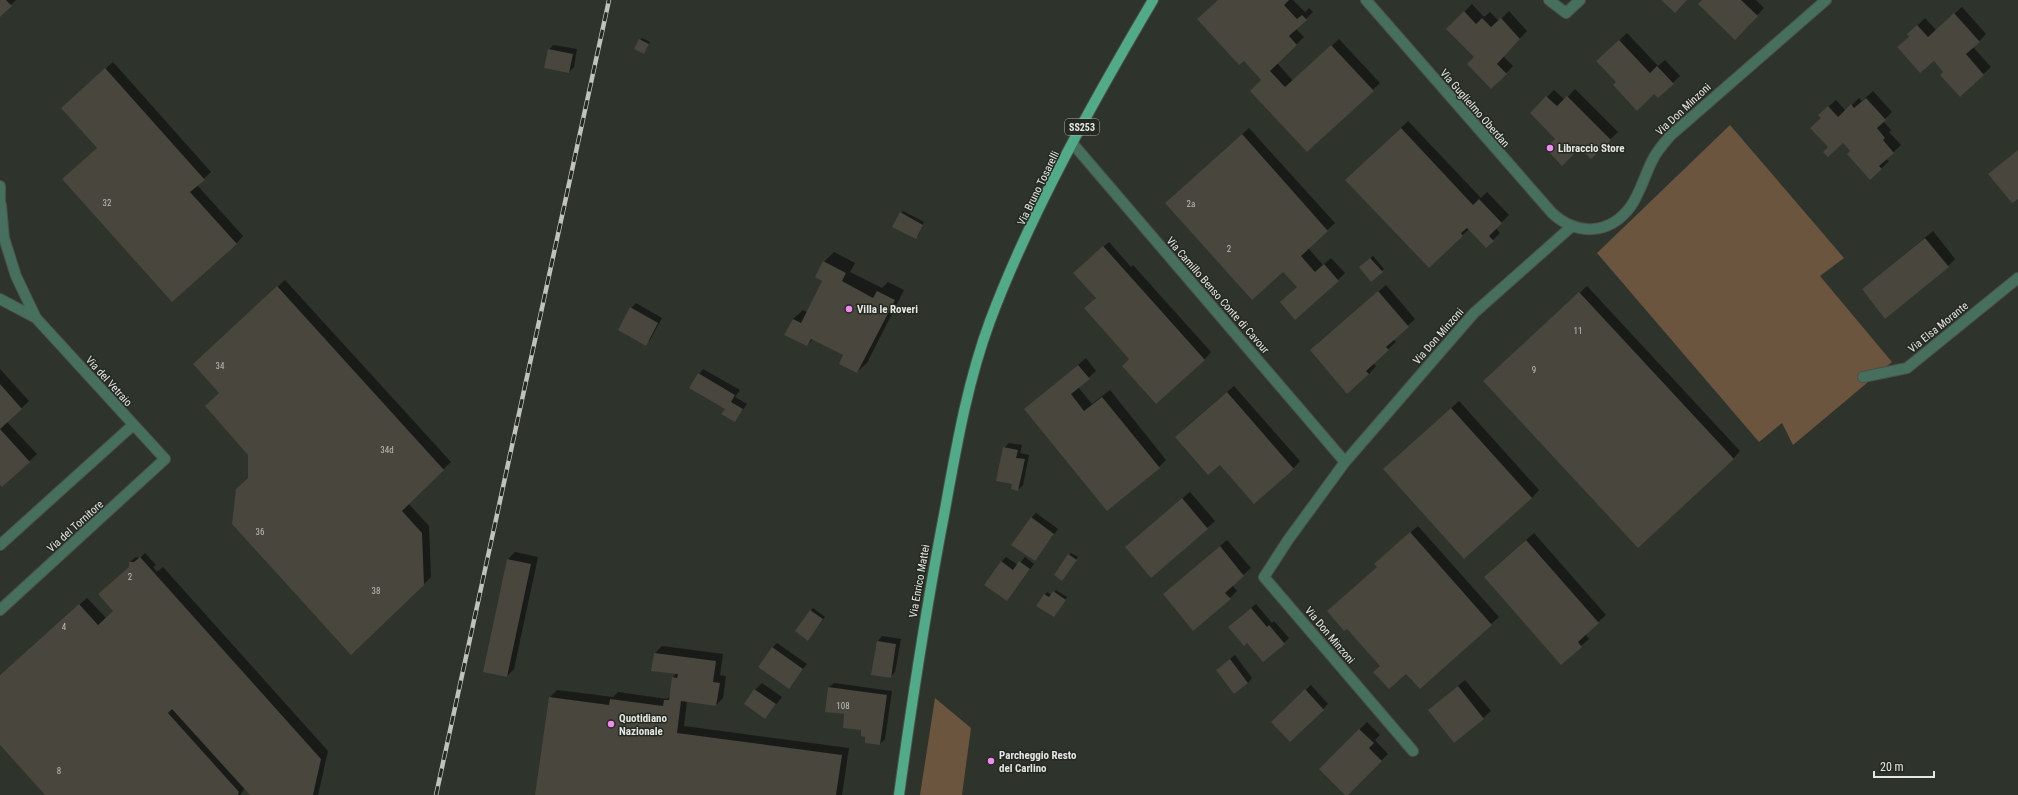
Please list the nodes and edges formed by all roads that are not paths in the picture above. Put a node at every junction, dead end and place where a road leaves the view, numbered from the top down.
1 (1153, 0) edge
2 (1366, 0) edge
3 (1549, 0) edge
4 (1580, 0) edge
5 (1826, 0) edge
6 (1073, 144) junction
7 (0, 186) edge
8 (0, 207) edge
9 (1571, 227) junction
10 (2018, 278) edge
11 (0, 299) edge
12 (36, 318) junction
13 (974, 374) joint
14 (1863, 377) dead end
15 (133, 425) junction
16 (165, 459) joint
17 (1345, 462) junction
18 (0, 545) edge
19 (0, 610) edge
20 (1413, 751) dead end
21 (899, 795) edge

1 - 6 main road, Via Bruno Tosarelli / SS253
2 - 9 street, Via Guglielmo Oberdan
3 - 4 street
5 - 9 street, Via Don Minzoni
6 - 13 main road, Via Bruno Tosarelli / SS253
6 - 17 street, Via Camillo Benso Conte di Cavour
7 - 8 street
8 - 12 street
9 - 17 street, Via Don Minzoni
10 - 14 street, Via Elsa Morante
11 - 12 street
12 - 15 street, Via del Vetraio
13 - 21 main road, Via Enrico Mattei
15 - 16 street, Via del Vetraio
15 - 18 street
16 - 19 street, Via del Tornitore
17 - 20 street, Via Don Minzoni

